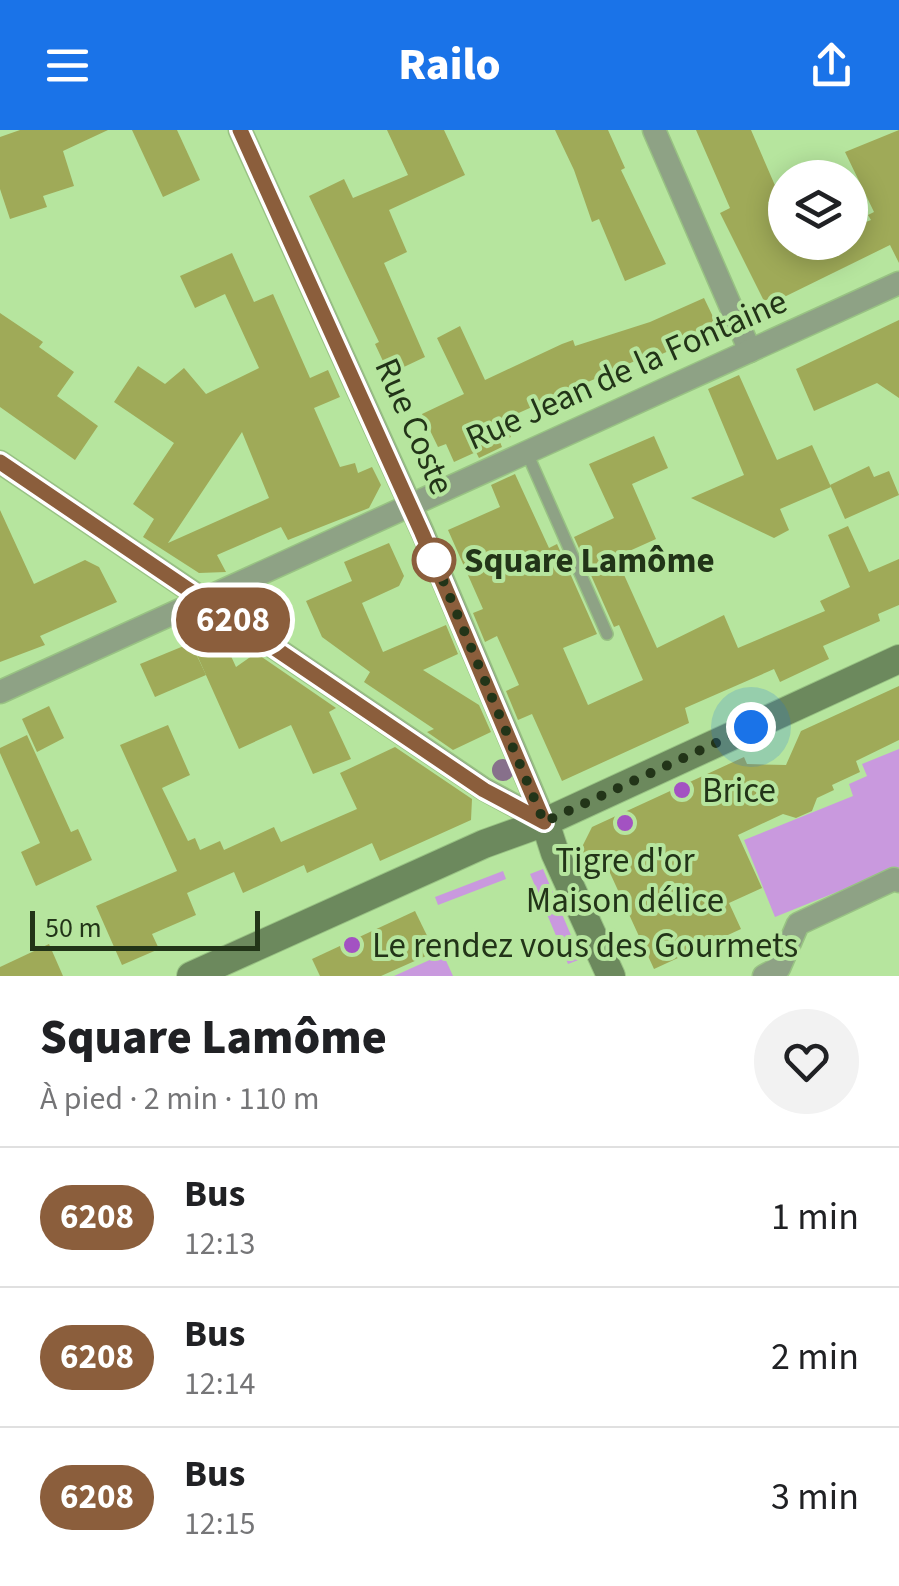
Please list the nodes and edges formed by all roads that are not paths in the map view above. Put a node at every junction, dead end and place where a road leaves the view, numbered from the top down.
1 (240, 130) edge
2 (654, 130) edge
3 (899, 283) edge
4 (750, 351) junction
5 (527, 453) junction
6 (0, 462) edge
7 (410, 506) junction
8 (202, 599) junction
9 (608, 634) dead end
10 (899, 660) edge
11 (0, 692) edge
12 (544, 822) junction
13 (899, 881) edge
14 (191, 976) edge
15 (611, 976) edge
16 (764, 976) edge

1 - 7 street, Rue Coste
2 - 4 street
3 - 4 street, Rue Jean de la Fontaine
4 - 5 street, Rue Jean de la Fontaine
5 - 7 street, Rue Jean de la Fontaine
5 - 9 lane
6 - 8 street
7 - 8 street, Rue Jean de la Fontaine
7 - 12 street, Rue Coste
8 - 11 street, Rue Jean de la Fontaine
8 - 12 street
10 - 12 main road
12 - 14 main road
12 - 15 main road, Rue Coste
13 - 16 street

